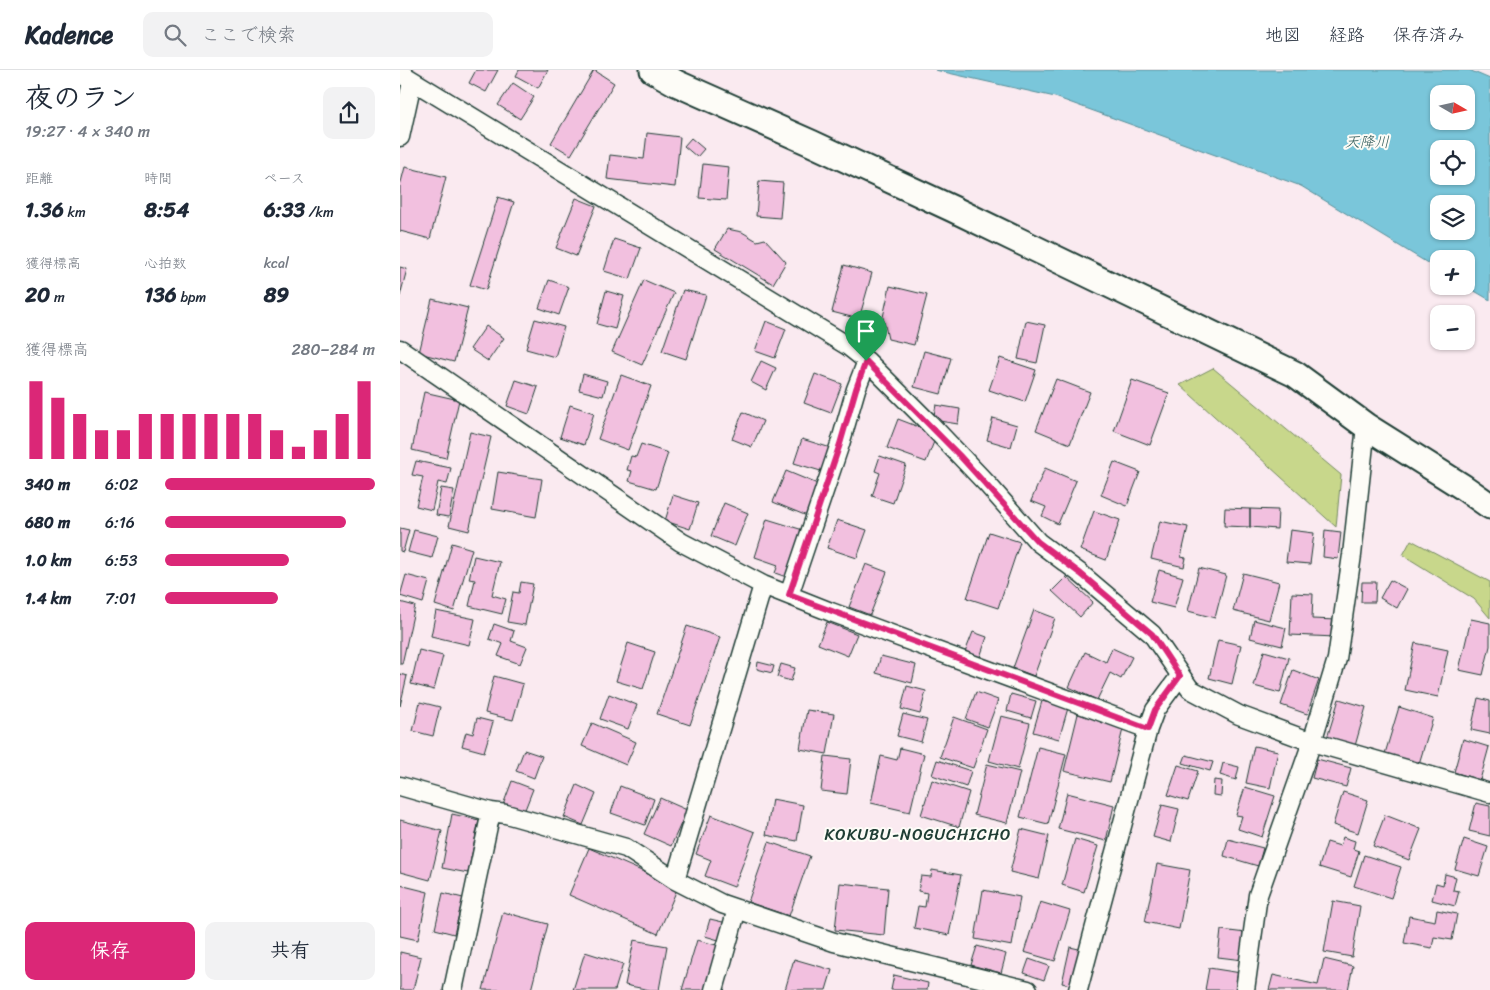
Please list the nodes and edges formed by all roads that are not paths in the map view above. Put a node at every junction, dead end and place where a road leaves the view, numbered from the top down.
1 (653, 70) edge
2 (406, 78) edge
3 (400, 137) edge
4 (400, 349) edge
5 (866, 361) junction
6 (1366, 426) junction
7 (1490, 506) edge
8 (763, 585) junction
9 (789, 595) junction
10 (1180, 676) junction
11 (1148, 729) junction
12 (1312, 742) junction
13 (400, 786) edge
14 (1490, 793) edge
15 (491, 812) junction
16 (675, 880) junction
17 (737, 909) junction
18 (453, 990) edge
19 (714, 990) edge
20 (1028, 990) edge
21 (1078, 990) edge
22 (1245, 990) edge

1 - 6 street
2 - 3 street
2 - 5 street
4 - 8 street
5 - 9 street
5 - 10 street
6 - 7 street
6 - 12 street
8 - 9 street
8 - 16 street
9 - 11 street
10 - 11 street
10 - 12 street
11 - 21 street
12 - 14 street
12 - 22 street
13 - 15 street
15 - 16 street
15 - 18 street
16 - 17 street
17 - 19 street
17 - 20 street

